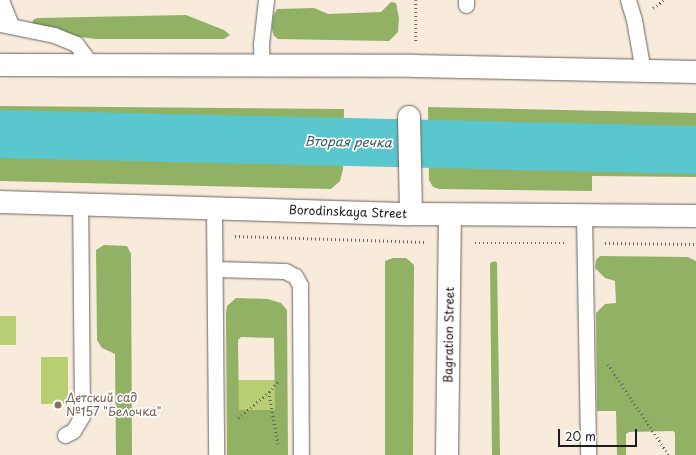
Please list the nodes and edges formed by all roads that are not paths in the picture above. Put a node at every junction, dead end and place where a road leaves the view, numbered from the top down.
1 (1, 0) edge
2 (266, 0) edge
3 (628, 0) edge
4 (5, 24) edge
5 (91, 64) junction
6 (0, 65) edge
7 (262, 65) junction
8 (643, 71) junction
9 (696, 72) edge
10 (409, 117) dead end
11 (0, 202) edge
12 (80, 203) junction
13 (214, 208) junction
14 (411, 214) junction
15 (450, 215) junction
16 (584, 215) junction
17 (696, 216) edge
18 (215, 269) junction
19 (65, 435) dead end
20 (216, 455) edge
21 (301, 455) edge
22 (447, 455) edge
23 (588, 455) edge

1 - 4 lane
2 - 7 lane
3 - 8 lane
4 - 5 lane
5 - 6 main road
5 - 7 main road
7 - 8 main road
8 - 9 main road
10 - 14 main road
11 - 12 main road, Borodinskaya Street
12 - 13 main road, Borodinskaya Street
12 - 19 lane
13 - 14 main road, Borodinskaya Street
13 - 18 lane
14 - 15 main road, Borodinskaya Street
15 - 16 main road, Borodinskaya Street
15 - 22 main road, Bagration Street
16 - 17 main road, Borodinskaya Street
16 - 23 lane
18 - 20 lane
18 - 21 lane

